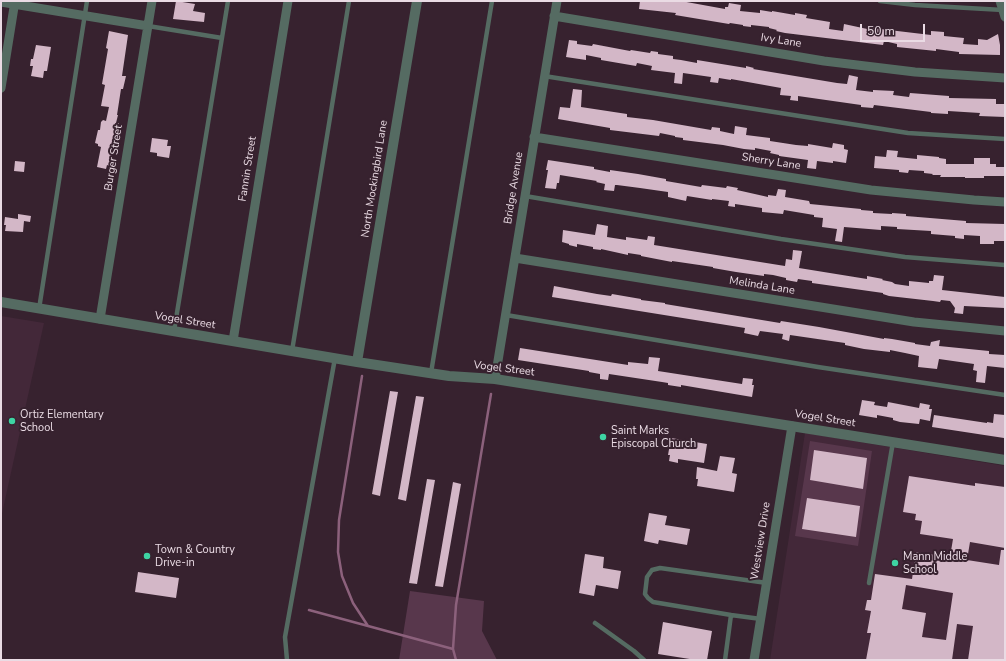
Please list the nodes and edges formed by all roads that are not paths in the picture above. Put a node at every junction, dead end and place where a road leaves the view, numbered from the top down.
1 (87, 1) edge
2 (152, 1) edge
3 (228, 1) edge
4 (288, 1) edge
5 (349, 1) edge
6 (417, 1) edge
7 (492, 1) edge
8 (557, 1) edge
9 (880, 1) edge
10 (1, 2) edge
11 (15, 3) edge
12 (1002, 9) edge
13 (85, 16) junction
14 (554, 16) junction
15 (148, 26) junction
16 (222, 38) junction
17 (544, 76) junction
18 (1005, 78) edge
19 (1, 88) edge
20 (534, 137) junction
21 (1005, 139) edge
22 (525, 196) junction
23 (1005, 202) edge
24 (515, 258) junction
25 (1005, 265) edge
26 (1, 302) edge
27 (39, 309) junction
28 (506, 315) junction
29 (100, 319) junction
30 (1005, 331) edge
31 (174, 332) junction
32 (233, 341) junction
33 (292, 351) junction
34 (335, 358) junction
35 (357, 362) junction
36 (431, 373) junction
37 (495, 379) junction
38 (1005, 395) edge
39 (792, 426) junction
40 (893, 442) junction
41 (1005, 460) edge
42 (767, 583) junction
43 (869, 583) dead end
44 (731, 615) junction
45 (761, 619) junction
46 (595, 623) dead end
47 (287, 660) edge
48 (644, 660) edge
49 (725, 660) edge
50 (754, 660) edge

1 - 13 lane
2 - 15 street, Burger Street
3 - 16 lane
4 - 32 street, Fannin Street
5 - 33 lane
6 - 35 street, North Mockingbird Lane
7 - 36 lane
8 - 14 street, Bridge Avenue
9 - 12 lane
10 - 11 street
11 - 13 street
11 - 19 street
13 - 15 street
13 - 27 lane
14 - 17 street, Bridge Avenue
14 - 18 street, Ivy Lane
15 - 16 lane
15 - 29 street, Burger Street
16 - 31 lane
17 - 20 street, Bridge Avenue
17 - 21 lane
20 - 22 street, Bridge Avenue
20 - 23 street, Sherry Lane
22 - 24 street, Bridge Avenue
22 - 25 lane
24 - 28 street, Bridge Avenue
24 - 30 street, Melinda Lane
26 - 27 street, Vogel Street
27 - 29 street, Vogel Street
28 - 37 street, Bridge Avenue
28 - 38 lane
29 - 31 street, Vogel Street
31 - 32 street, Vogel Street
32 - 33 street, Vogel Street
33 - 34 street, Vogel Street
34 - 35 street, Vogel Street
34 - 47 lane
35 - 36 street, Vogel Street
36 - 37 street, Vogel Street
37 - 39 street, Vogel Street
39 - 40 street, Vogel Street
39 - 42 street, Westview Drive
40 - 41 street, Vogel Street
40 - 43 lane
42 - 44 lane
42 - 45 street, Westview Drive
44 - 45 lane
44 - 49 lane
45 - 50 street, Westview Drive
46 - 48 lane

